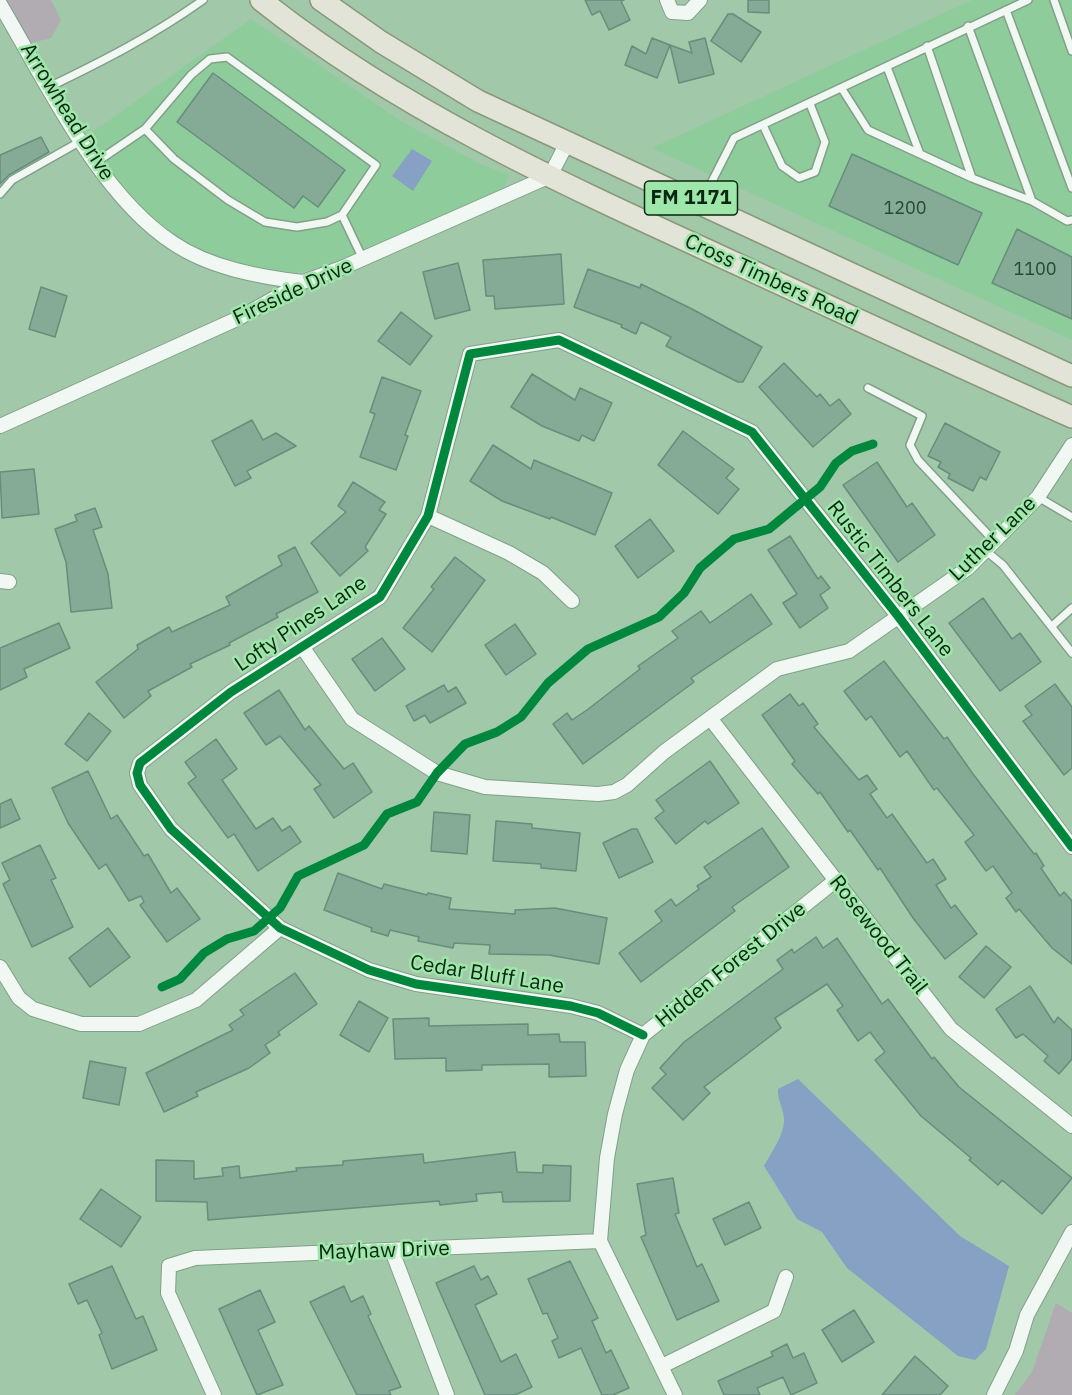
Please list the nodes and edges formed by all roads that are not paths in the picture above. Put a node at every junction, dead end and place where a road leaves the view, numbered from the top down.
1 (203, 0) edge
2 (261, 0) edge
3 (321, 0) edge
4 (667, 0) edge
5 (700, 0) edge
6 (1028, 0) edge
7 (1054, 0) edge
8 (0, 4) edge
9 (1006, 10) junction
10 (968, 26) junction
11 (927, 46) junction
12 (1072, 51) edge
13 (887, 67) junction
14 (49, 87) junction
15 (842, 89) junction
16 (810, 104) junction
17 (763, 125) junction
18 (145, 129) junction
19 (81, 141) junction
20 (568, 141) junction
21 (920, 154) junction
22 (95, 163) junction
23 (550, 176) junction
24 (972, 178) junction
25 (1072, 188) edge
26 (0, 194) edge
27 (1032, 201) junction
28 (701, 202) junction
29 (342, 215) junction
30 (1072, 220) edge
31 (363, 259) junction
32 (303, 282) junction
33 (470, 354) joint
34 (1072, 376) edge
35 (868, 388) dead end
36 (1072, 417) edge
37 (0, 426) edge
38 (1072, 445) edge
39 (1038, 497) junction
40 (428, 516) junction
41 (1072, 517) edge
42 (991, 547) junction
43 (572, 601) dead end
44 (1072, 608) edge
45 (898, 616) junction
46 (1052, 626) junction
47 (303, 648) junction
48 (1072, 653) edge
49 (710, 718) junction
50 (140, 785) joint
51 (1072, 847) edge
52 (836, 880) junction
53 (280, 928) junction
54 (0, 967) edge
55 (643, 1035) junction
56 (1072, 1126) edge
57 (1072, 1232) edge
58 (600, 1241) junction
59 (392, 1251) junction
60 (786, 1277) dead end
61 (662, 1366) junction
62 (214, 1395) edge
63 (447, 1395) edge
64 (675, 1395) edge
65 (994, 1395) edge

1 - 14 lane
2 - 23 main road, Cross Timbers Road / FM 1171
3 - 20 main road, Cross Timbers Road / FM 1171
4 - 5 street
6 - 9 lane
7 - 12 lane
8 - 14 street, Arrowhead Drive
9 - 10 lane
9 - 25 lane
10 - 11 lane
10 - 27 lane
11 - 13 lane
11 - 24 lane
13 - 15 lane
13 - 21 lane
14 - 19 street, Arrowhead Drive
15 - 16 lane
15 - 21 lane
16 - 17 lane
16 - 17 lane
17 - 28 lane
18 - 22 lane
18 - 29 lane
18 - 29 lane
19 - 22 street, Arrowhead Drive
19 - 26 lane
20 - 23 street
20 - 28 main road, Cross Timbers Road / FM 1171
21 - 24 lane
22 - 32 street, Arrowhead Drive
23 - 31 street, Fireside Drive
23 - 36 main road, Cross Timbers Road / FM 1171
24 - 27 lane
27 - 30 lane
28 - 34 main road, Cross Timbers Road / FM 1171
29 - 31 lane
31 - 32 street, Fireside Drive
32 - 37 street, Fireside Drive
33 - 40 street, Lofty Pines Lane
33 - 45 street, Rustic Timbers Lane
35 - 42 lane
38 - 39 street, Luther Lane
39 - 41 lane
39 - 42 street, Luther Lane
40 - 43 street
40 - 47 street, Lofty Pines Lane
42 - 45 street, Luther Lane
42 - 46 lane
44 - 46 lane
45 - 49 street, Luther Lane
45 - 51 street, Rustic Timbers Lane
46 - 48 lane
47 - 49 street, Luther Lane
47 - 50 street, Lofty Pines Lane
49 - 52 street, Rosewood Trail
50 - 53 street, Cedar Bluff Lane
52 - 55 street, Hidden Forest Drive
52 - 56 street, Rosewood Trail
53 - 54 street
53 - 55 street, Cedar Bluff Lane
55 - 58 street, Hidden Forest Drive
57 - 65 street
58 - 59 street, Mayhaw Drive
58 - 61 street
59 - 62 street, Mayhaw Drive
59 - 63 street
60 - 61 street
61 - 64 street

